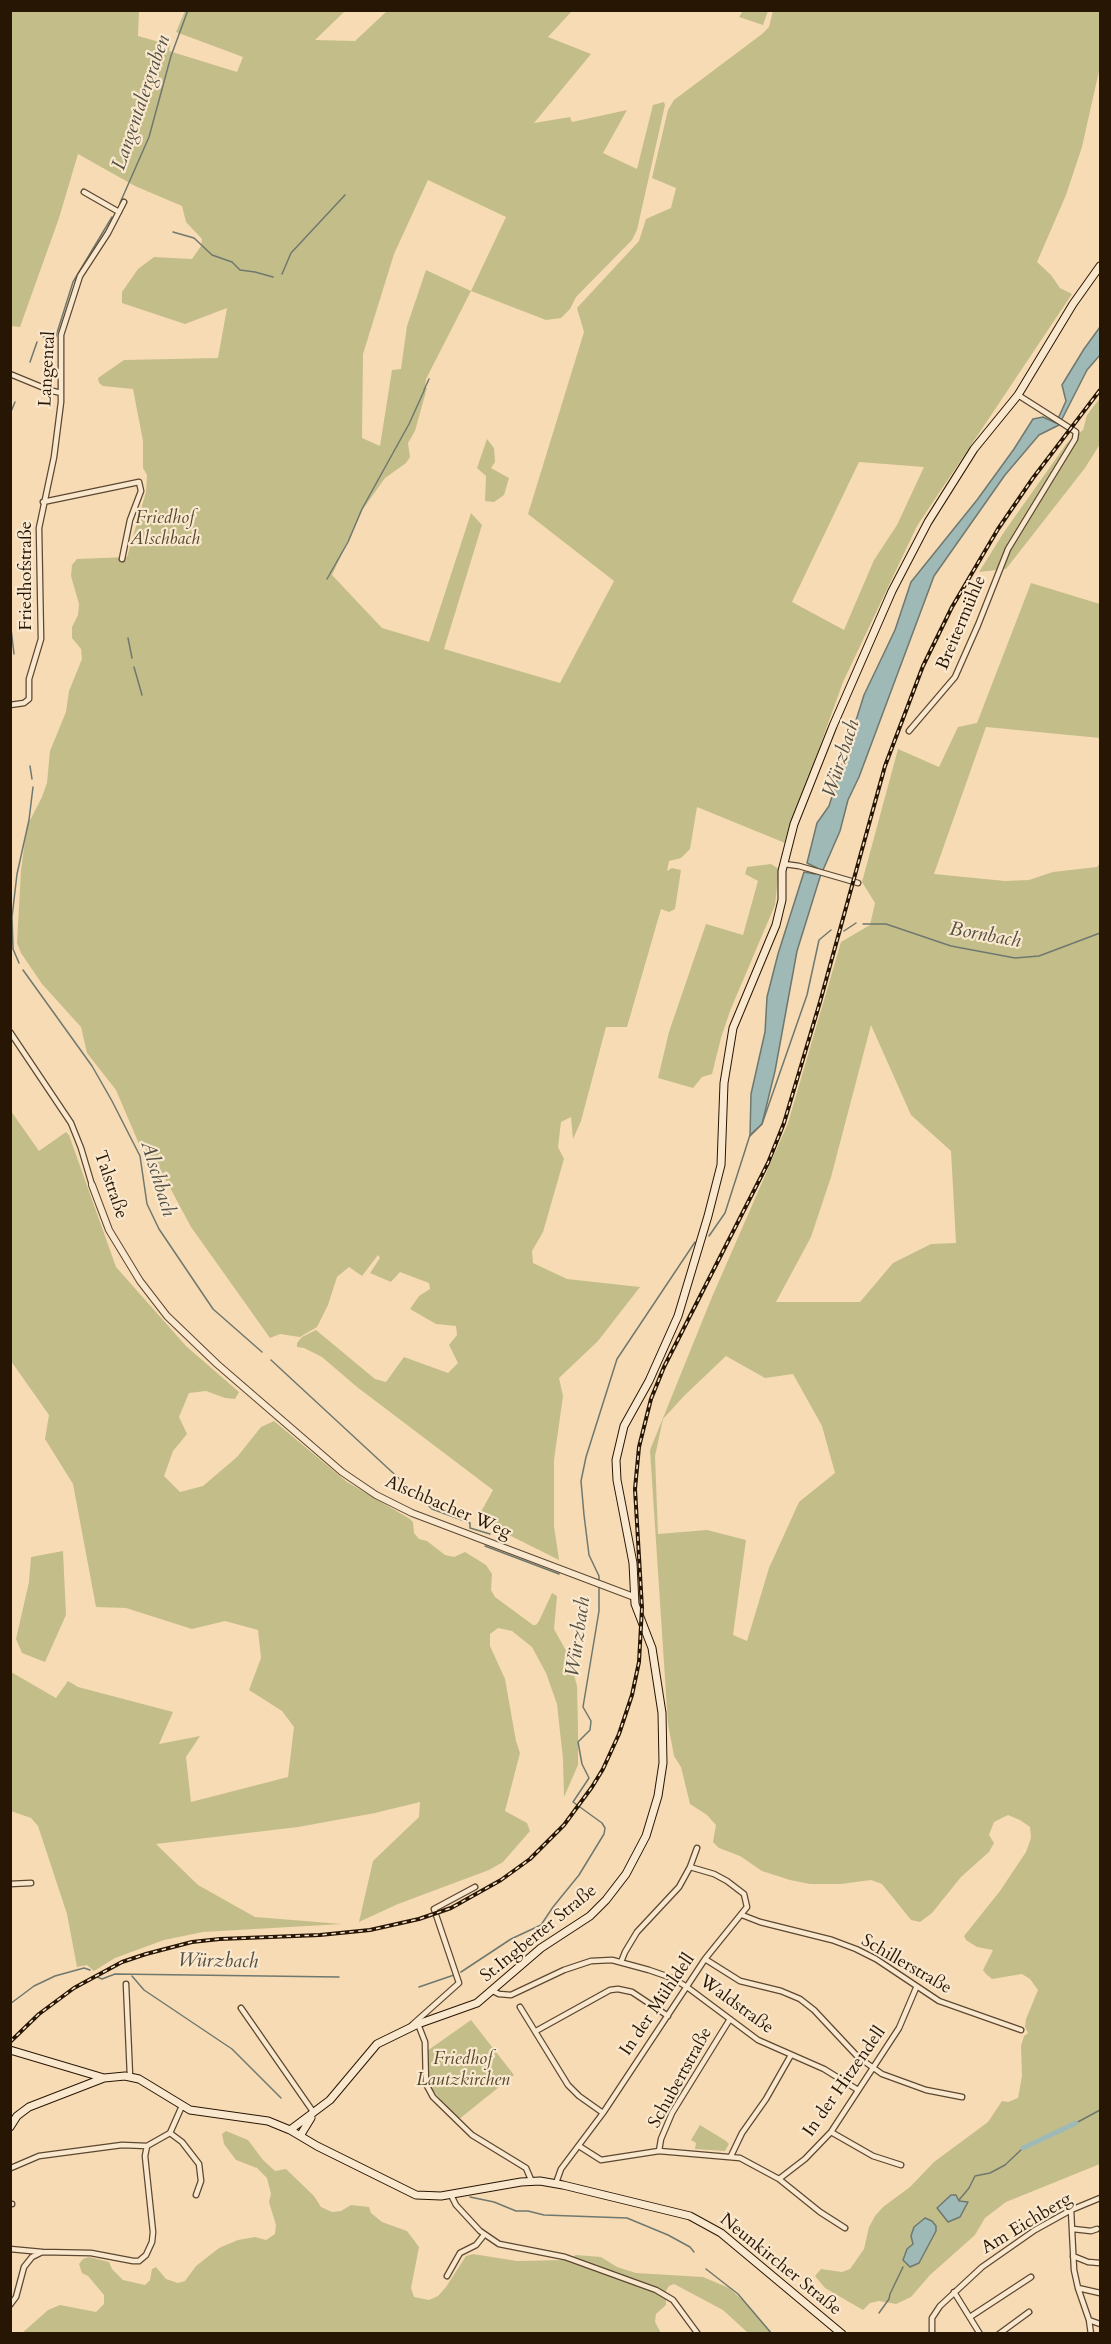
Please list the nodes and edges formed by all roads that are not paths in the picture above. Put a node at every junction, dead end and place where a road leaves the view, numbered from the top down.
1 (84, 192) dead end
2 (124, 202) dead end
3 (119, 212) junction
4 (1101, 267) edge
5 (10, 374) edge
6 (61, 393) junction
7 (1018, 395) junction
8 (43, 502) junction
9 (122, 559) dead end
10 (10, 705) edge
11 (909, 731) dead end
12 (784, 864) junction
13 (858, 883) dead end
14 (10, 1032) edge
15 (92, 1185) joint
16 (217, 1364) joint
17 (634, 1597) junction
18 (697, 1848) dead end
19 (690, 1868) junction
20 (31, 1883) dead end
21 (10, 1884) edge
22 (475, 1887) dead end
23 (742, 1915) junction
24 (705, 1959) junction
25 (621, 1962) junction
26 (126, 1984) dead end
27 (687, 1987) junction
28 (916, 1988) junction
29 (492, 1991) junction
30 (520, 2007) dead end
31 (241, 2008) dead end
32 (668, 2016) junction
33 (730, 2019) junction
34 (414, 2026) junction
35 (1021, 2030) dead end
36 (536, 2031) junction
37 (10, 2050) edge
38 (791, 2055) junction
39 (872, 2069) junction
40 (80, 2071) junction
41 (130, 2076) junction
42 (104, 2078) junction
43 (80, 2088) junction
44 (858, 2090) junction
45 (962, 2097) dead end
46 (182, 2106) junction
47 (314, 2113) junction
48 (603, 2113) junction
49 (10, 2127) edge
50 (290, 2130) junction
51 (831, 2132) junction
52 (170, 2133) junction
53 (300, 2136) junction
54 (147, 2146) junction
55 (579, 2146) junction
56 (659, 2151) junction
57 (731, 2156) junction
58 (901, 2165) dead end
59 (11, 2168) edge
60 (780, 2179) junction
61 (532, 2182) junction
62 (555, 2183) junction
63 (196, 2195) dead end
64 (451, 2195) junction
65 (1101, 2198) edge
66 (1071, 2210) junction
67 (845, 2228) dead end
68 (1073, 2229) junction
69 (1097, 2229) dead end
70 (484, 2235) junction
71 (10, 2248) edge
72 (42, 2252) junction
73 (1073, 2256) junction
74 (1101, 2263) edge
75 (447, 2276) dead end
76 (1031, 2277) dead end
77 (1078, 2288) junction
78 (954, 2292) junction
79 (1101, 2293) edge
80 (10, 2305) edge
81 (1029, 2312) dead end
82 (970, 2317) junction
83 (1089, 2320) junction
84 (1101, 2324) edge
85 (698, 2334) edge
86 (842, 2334) edge
87 (932, 2334) edge
88 (980, 2334) edge
89 (999, 2334) edge
90 (1091, 2334) edge

1 - 3 street
2 - 3 street, Langental
3 - 6 street, Langental
4 - 7 main road, St.Ingberter Straße
5 - 6 street
6 - 8 street, Langental
7 - 11 street, Breitermühle
7 - 12 main road, St.Ingberter Straße
8 - 9 street, Friedhofstraße
8 - 10 street, Friedhofstraße
12 - 13 street
12 - 17 main road, St.Ingberter Straße
14 - 15 street, Talstraße
15 - 16 street, Talstraße
16 - 17 street, Alschbacher Weg
17 - 29 main road, St.Ingberter Straße
18 - 19 street
19 - 23 street
19 - 25 street
20 - 21 street
22 - 34 street
23 - 24 street, In der Mühldell
23 - 28 street, Schillerstraße
24 - 27 street, In der Mühldell
24 - 39 street
25 - 27 street, Waldstraße
25 - 29 street, Waldstraße
26 - 41 street
27 - 32 street, In der Mühldell
27 - 33 street, Waldstraße
28 - 35 street, Schillerstraße
28 - 39 street, In der Hitzendell
29 - 34 main road, St.Ingberter Straße
30 - 36 street
31 - 47 street
32 - 36 street
32 - 48 street, In der Mühldell
33 - 38 street, Waldstraße
33 - 56 street, Schubertstraße
34 - 47 main road, St.Ingberter Straße
34 - 61 street
36 - 48 street
37 - 40 main road
38 - 44 street, Waldstraße
38 - 57 street
39 - 44 street, In der Hitzendell
39 - 45 street
40 - 42 main road
40 - 43 main road
41 - 42 main road
41 - 46 main road, Neunkircher Straße
42 - 43 main road
43 - 49 main road
44 - 51 street, In der Hitzendell
46 - 50 main road, Neunkircher Straße
46 - 52 street
47 - 50 main road, St.Ingberter Straße
47 - 53 main road, St.Ingberter Straße
48 - 55 street, In der Mühldell
50 - 53 main road, Neunkircher Straße
51 - 58 street
51 - 60 street, In der Hitzendell
52 - 54 street
52 - 63 street
53 - 64 main road, Neunkircher Straße
54 - 59 street
54 - 72 street
55 - 56 street
55 - 62 street, In der Mühldell
56 - 57 street
57 - 60 street
60 - 67 street
61 - 62 main road, Neunkircher Straße
61 - 64 main road, Neunkircher Straße
62 - 86 main road, Neunkircher Straße
64 - 70 street
65 - 66 street, Am Eichberg
66 - 68 street
66 - 78 street, Am Eichberg
68 - 69 street
68 - 73 street
70 - 75 street
70 - 85 street
71 - 72 street
72 - 80 street
73 - 74 street
73 - 77 street
76 - 82 street
77 - 79 street
77 - 83 street
78 - 82 street
78 - 87 street, Am Eichberg
81 - 89 street
82 - 88 street
83 - 84 street
83 - 90 street

